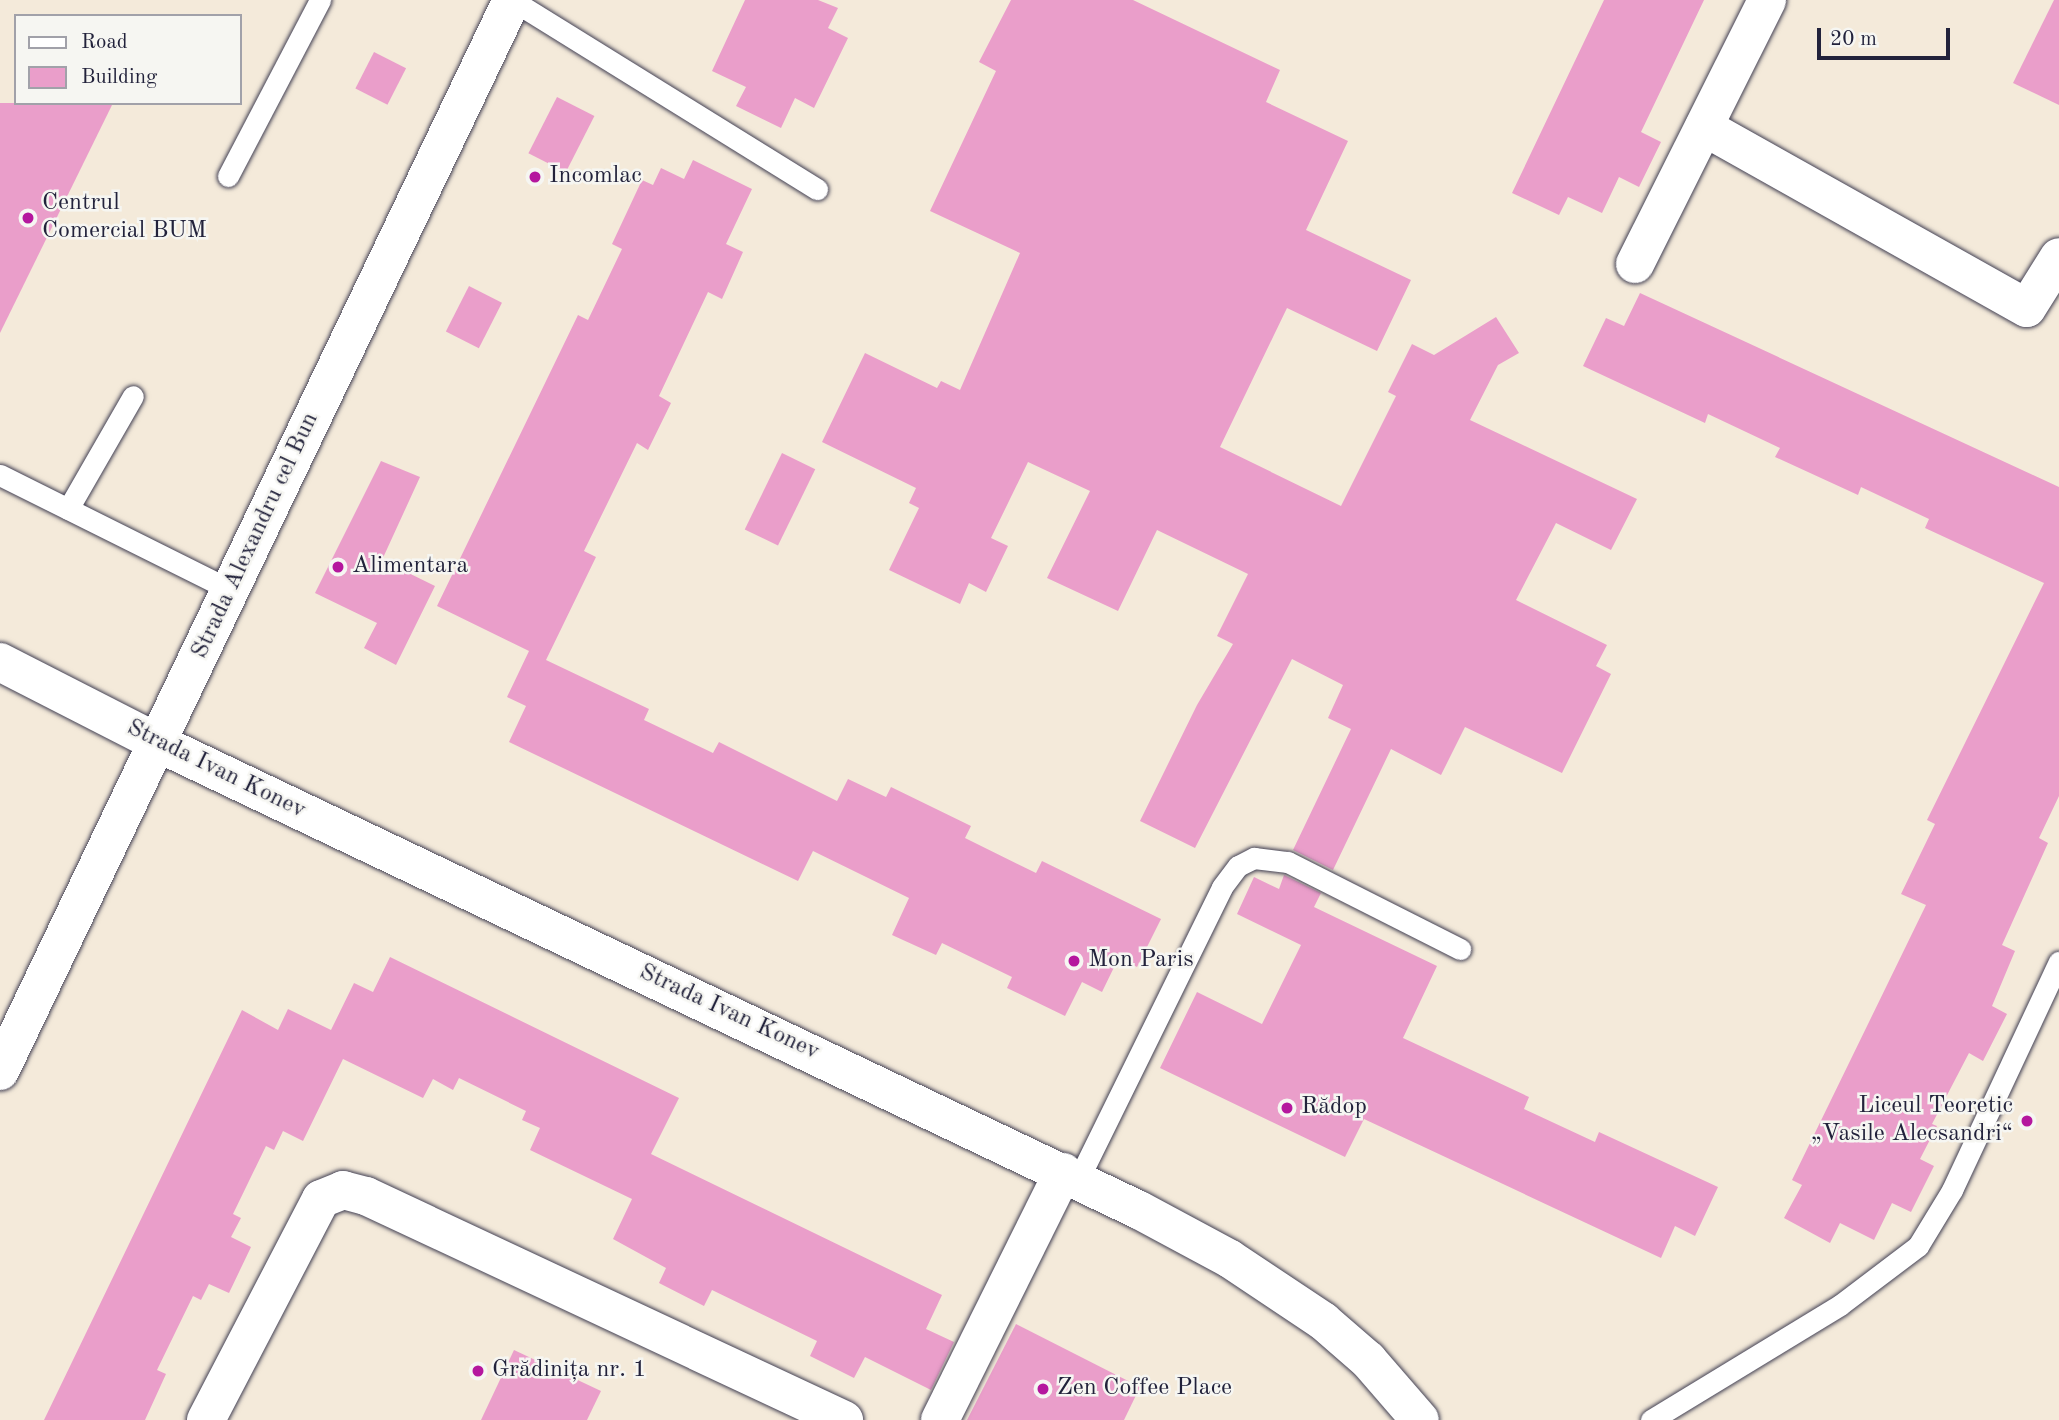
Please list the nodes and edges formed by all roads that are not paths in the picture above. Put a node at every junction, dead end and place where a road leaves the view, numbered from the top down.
1 (320, 0) edge
2 (512, 0) edge
3 (1767, 0) edge
4 (1704, 127) junction
5 (228, 176) dead end
6 (817, 189) dead end
7 (2059, 257) edge
8 (1635, 264) dead end
9 (133, 396) dead end
10 (0, 475) edge
11 (68, 509) junction
12 (231, 590) junction
13 (0, 662) edge
14 (158, 743) junction
15 (1460, 948) dead end
16 (2059, 962) edge
17 (0, 1071) edge
18 (1070, 1176) junction
19 (206, 1420) edge
20 (844, 1420) edge
21 (940, 1420) edge
22 (1420, 1420) edge
23 (1651, 1420) edge

1 - 5 lane
2 - 6 lane
2 - 12 street, Strada Alexandru cel Bun
3 - 4 street
4 - 7 street
4 - 8 street
9 - 11 lane
10 - 11 lane
11 - 12 lane
12 - 14 street, Strada Alexandru cel Bun
13 - 14 street, Strada Ivan Konev
14 - 17 street, Strada Alexandru cel Bun
14 - 18 street, Strada Ivan Konev
15 - 18 lane
16 - 23 lane
18 - 21 street
18 - 22 street, Strada Ivan Konev
19 - 20 street

